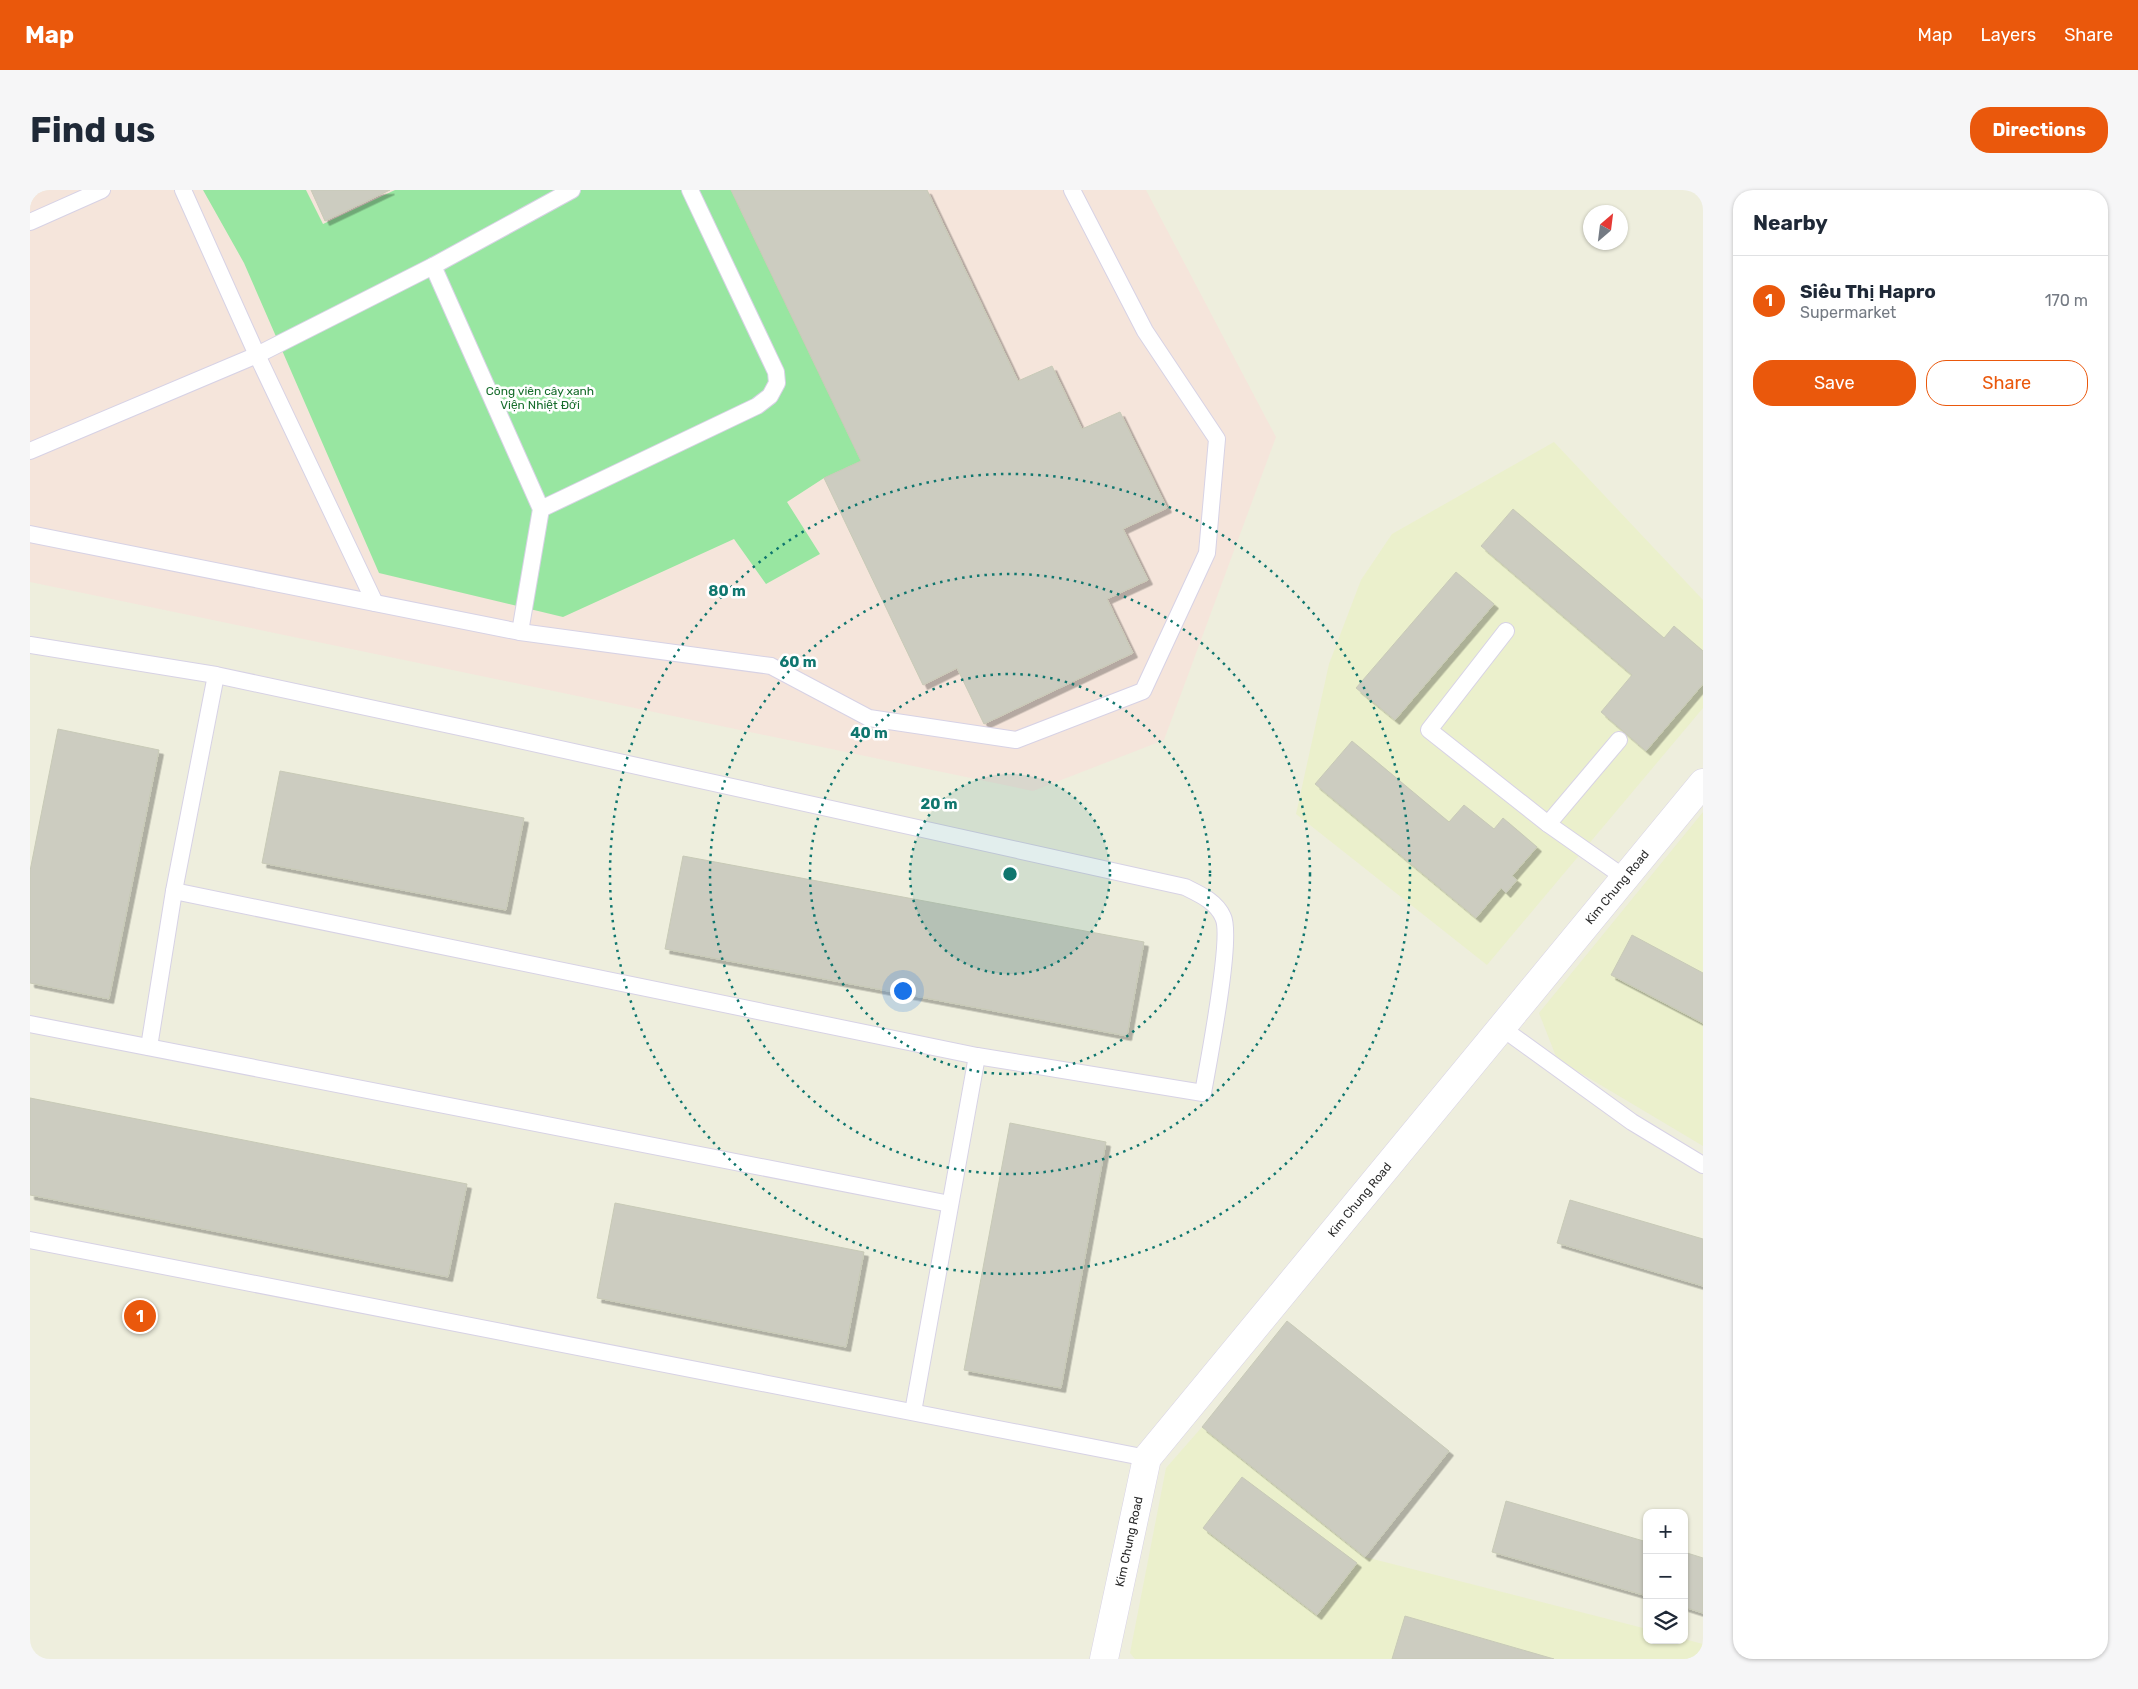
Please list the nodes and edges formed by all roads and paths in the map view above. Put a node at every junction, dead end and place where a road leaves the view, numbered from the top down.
1 (102, 190) edge
2 (183, 190) edge
3 (572, 190) edge
4 (690, 190) edge
5 (1072, 190) edge
6 (30, 222) edge
7 (433, 266) junction
8 (257, 355) junction
9 (30, 451) edge
10 (541, 509) junction
11 (30, 534) edge
12 (375, 603) junction
13 (1506, 631) dead end
14 (520, 632) junction
15 (30, 646) edge
16 (216, 675) junction
17 (1619, 740) dead end
18 (1703, 783) edge
19 (1548, 824) junction
20 (1625, 878) junction
21 (174, 891) junction
22 (30, 1024) edge
23 (1502, 1028) junction
24 (149, 1047) junction
25 (977, 1056) junction
26 (1703, 1165) edge
27 (950, 1204) junction
28 (30, 1240) edge
29 (913, 1412) junction
30 (1147, 1458) junction
31 (1104, 1659) edge

1 - 6 lane
2 - 8 lane
3 - 7 lane
4 - 10 lane
5 - 14 lane
7 - 8 lane
7 - 10 lane
8 - 9 lane
8 - 12 lane
10 - 14 lane
11 - 12 lane
12 - 14 lane
13 - 19 lane
15 - 16 lane
16 - 21 lane
16 - 25 lane
17 - 19 lane
18 - 20 street, Kim Chung Road
19 - 20 lane
20 - 23 street, Kim Chung Road
21 - 24 lane
21 - 25 lane
22 - 24 lane
23 - 26 lane
23 - 30 street, Kim Chung Road
24 - 27 lane
25 - 27 lane
27 - 29 lane
28 - 29 lane
29 - 30 lane
30 - 31 street, Kim Chung Road

